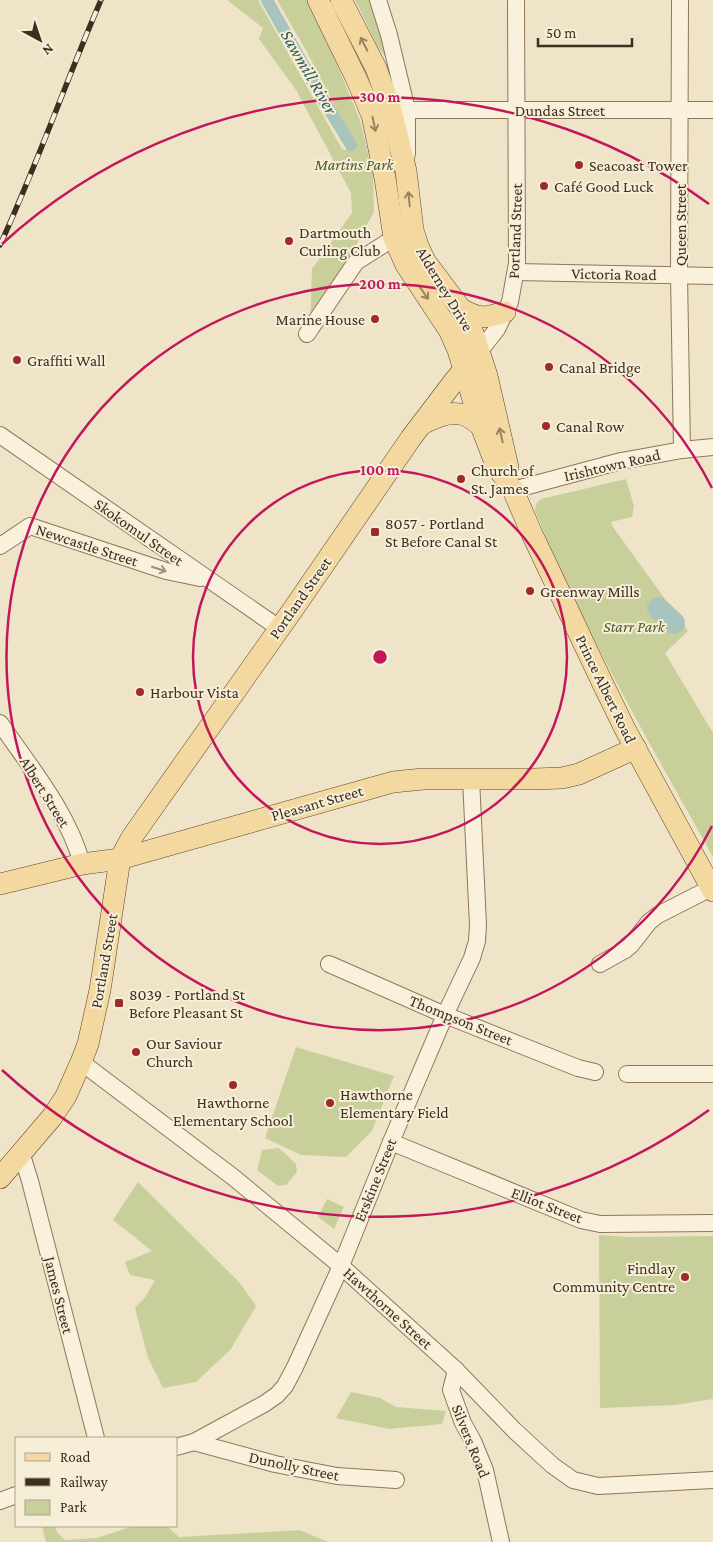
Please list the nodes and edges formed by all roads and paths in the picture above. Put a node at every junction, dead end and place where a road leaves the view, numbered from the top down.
1 (318, 0) edge
2 (341, 0) edge
3 (378, 0) edge
4 (516, 0) edge
5 (680, 0) edge
6 (407, 110) junction
7 (517, 110) junction
8 (680, 110) junction
9 (713, 110) edge
10 (406, 171) junction
11 (403, 234) junction
12 (516, 272) junction
13 (679, 275) junction
14 (713, 276) edge
15 (461, 309) junction
16 (505, 312) junction
17 (307, 334) dead end
18 (479, 352) junction
19 (463, 370) junction
20 (422, 424) junction
21 (481, 426) junction
22 (0, 434) edge
23 (713, 446) edge
24 (682, 450) junction
25 (511, 486) junction
26 (0, 546) edge
27 (208, 580) junction
28 (279, 628) junction
29 (0, 723) edge
30 (636, 748) junction
31 (471, 779) junction
32 (120, 859) junction
33 (82, 864) junction
34 (0, 884) edge
35 (712, 889) edge
36 (329, 964) dead end
37 (600, 964) dead end
38 (445, 1015) junction
39 (81, 1062) junction
40 (595, 1072) dead end
41 (627, 1074) dead end
42 (713, 1074) edge
43 (390, 1142) junction
44 (21, 1152) junction
45 (0, 1178) edge
46 (713, 1223) edge
47 (341, 1266) junction
48 (456, 1370) junction
49 (96, 1437) edge
50 (194, 1442) junction
51 (178, 1446) edge
52 (396, 1480) dead end
53 (713, 1480) edge
54 (15, 1495) edge
55 (0, 1501) edge
56 (501, 1542) edge

1 -> 11 main road, Alderney Drive
10 -> 2 main road, Alderney Drive
3 - 6 street
4 - 7 street, Portland Street
5 - 8 street, Queen Street
6 - 7 street, Dundas Street
6 - 10 street
7 - 8 street, Dundas Street
7 - 12 street, Portland Street
8 - 9 street, Dundas Street
8 - 13 street, Queen Street
11 -> 10 main road, Alderney Drive
11 - 15 main road, Alderney Drive
11 - 17 street
11 -> 19 main road, Alderney Drive
12 - 13 street, Victoria Road
12 - 16 street, Portland Street
13 - 14 street, Victoria Road
13 - 24 street, Queen Street
15 - 16 main road
15 - 18 main road, Alderney Drive
16 - 18 street, Portland Street
18 - 19 main road, Portland Street
25 -> 18 main road, Prince Albert Road
19 - 20 main road, Portland Street
19 - 21 main road, Prince Albert Road
20 - 21 main road
20 - 28 main road, Portland Street
21 - 25 main road, Prince Albert Road
22 - 27 street, Skokomul Street
23 - 24 street, Irishtown Road
24 - 25 street, Irishtown Road
25 - 30 main road, Prince Albert Road
26 -> 27 street, Newcastle Street
27 - 28 street, Skokomul Street
28 - 32 main road, Portland Street
29 - 33 street, Albert Street
30 - 31 main road, Pleasant Street
30 - 35 main road, Prince Albert Road
31 - 32 main road, Pleasant Street
31 - 38 street, Erskine Street
32 - 33 main road, Pleasant Street
32 - 39 main road, Portland Street
33 - 34 main road, Pleasant Street
35 - 37 street
36 - 38 street, Thompson Street
38 - 40 street, Thompson Street
38 - 43 street, Erskine Street
39 - 44 main road, Portland Street
39 - 47 street, Hawthorne Street
41 - 42 street
43 - 46 street, Elliot Street
43 - 47 street, Erskine Street
44 - 45 main road, Portland Street
44 - 49 street, James Street
47 - 48 street, Hawthorne Street
47 - 50 street, Erskine Street
48 - 53 street, Hawthorne Street
48 - 56 street, Silvers Road
50 - 51 street
50 - 52 street, Dunolly Street
54 - 55 street

